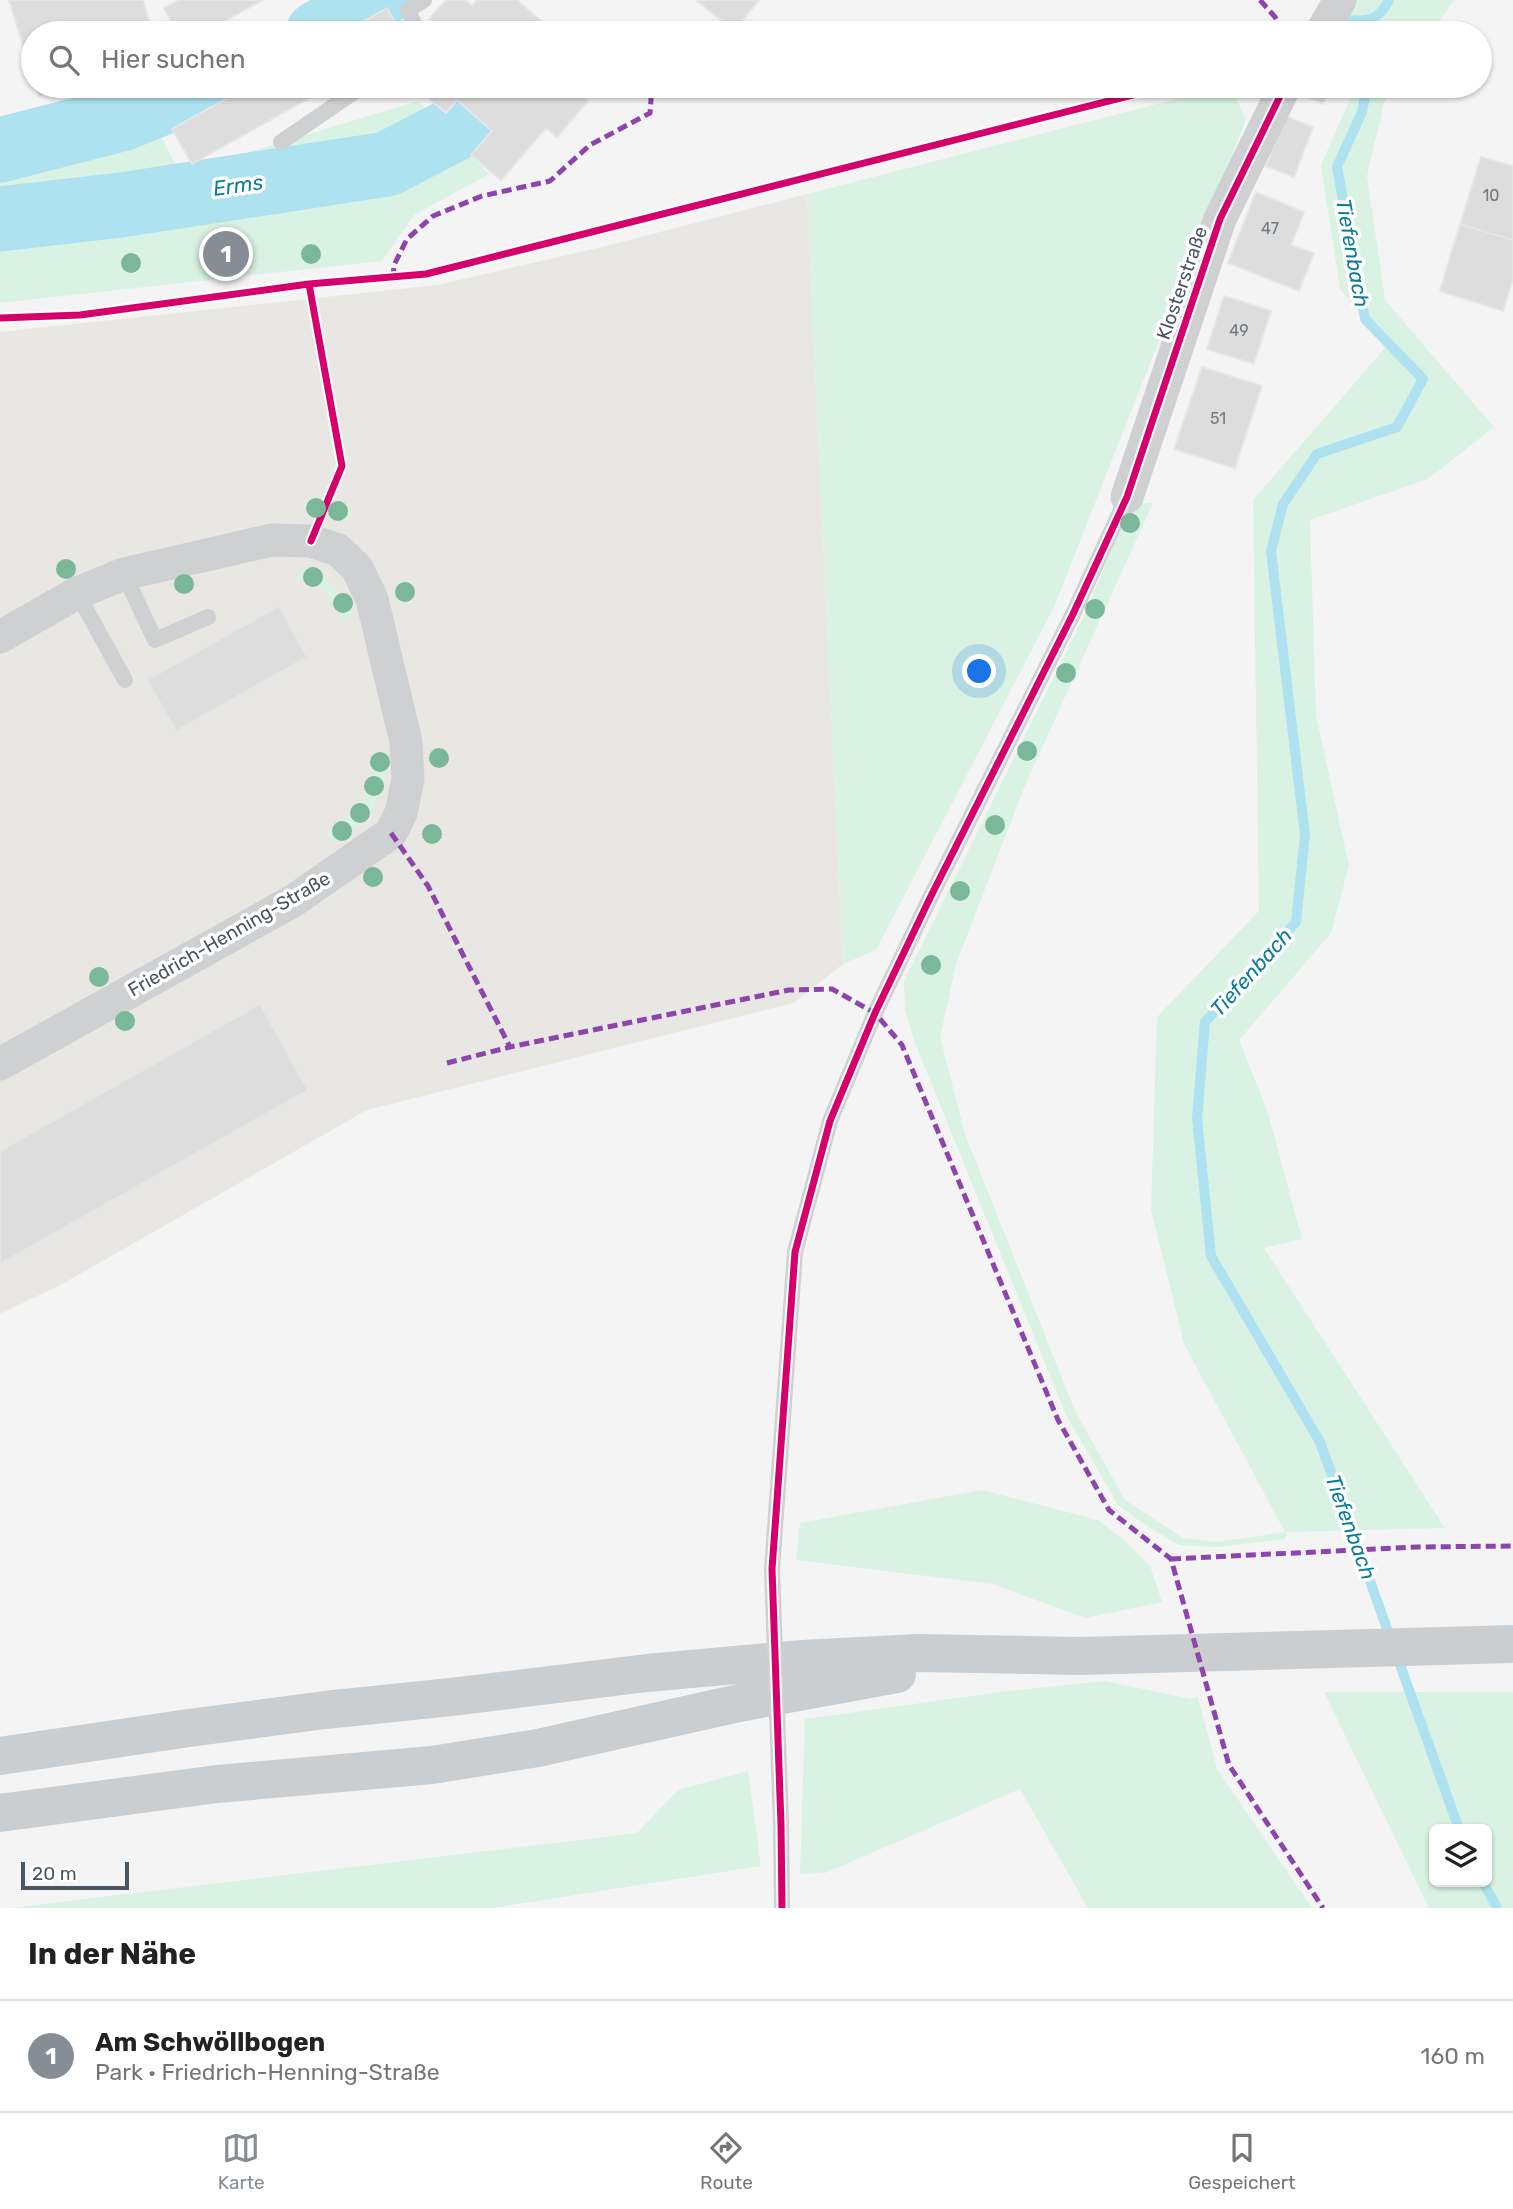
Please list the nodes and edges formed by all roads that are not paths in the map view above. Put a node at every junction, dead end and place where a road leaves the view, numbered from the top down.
1 (424, 0) edge
2 (1340, 1) edge
3 (413, 21) edge
4 (1328, 21) edge
5 (345, 98) edge
6 (1278, 98) edge
7 (281, 142) dead end
8 (1126, 497) joint
9 (124, 574) junction
10 (77, 593) junction
11 (208, 617) dead end
12 (0, 637) edge
13 (125, 680) dead end
14 (0, 1064) edge
15 (1513, 1644) edge
16 (1003, 1655) junction
17 (0, 1756) edge
18 (0, 1813) edge
19 (782, 1908) edge

1 - 3 lane
2 - 4 street
5 - 7 lane
6 - 8 street, Klosterstraße
8 - 19 lane, bridge
9 - 10 street, Friedrich-Henning-Straße
9 - 11 lane
9 - 14 street, Friedrich-Henning-Straße
10 - 12 street, Friedrich-Henning-Straße
10 - 13 lane
15 - 16 main road
16 - 17 main road
16 - 18 main road

